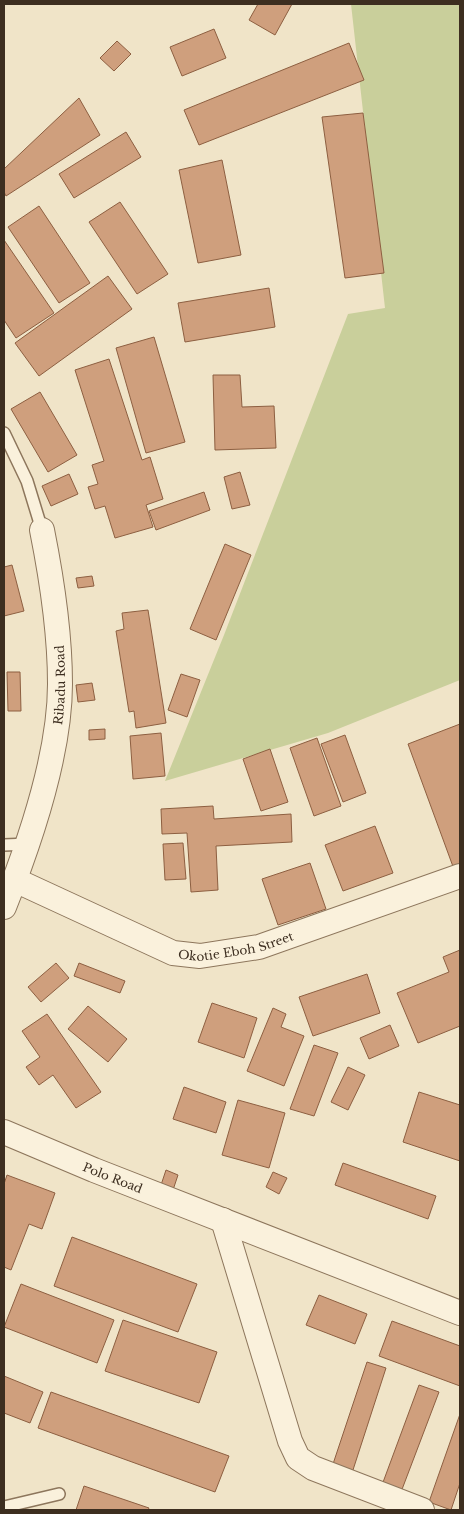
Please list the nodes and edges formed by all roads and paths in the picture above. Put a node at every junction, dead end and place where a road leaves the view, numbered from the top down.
1 (4, 433) edge
2 (42, 530) joint
3 (29, 844) junction
4 (4, 845) edge
5 (460, 876) edge
6 (15, 880) junction
7 (4, 906) edge
8 (4, 1132) edge
9 (223, 1220) junction
10 (460, 1313) edge
11 (59, 1494) dead end
12 (4, 1507) edge
13 (422, 1510) edge

1 - 2 lane, Ribadu Road
2 - 3 street, Ribadu Road
3 - 4 lane
3 - 6 street, Ribadu Road
5 - 6 street, Okotie Eboh Street
6 - 7 street, Ribadu Road
8 - 9 street, Polo Road
9 - 10 street, Polo Road
9 - 13 street
11 - 12 lane

